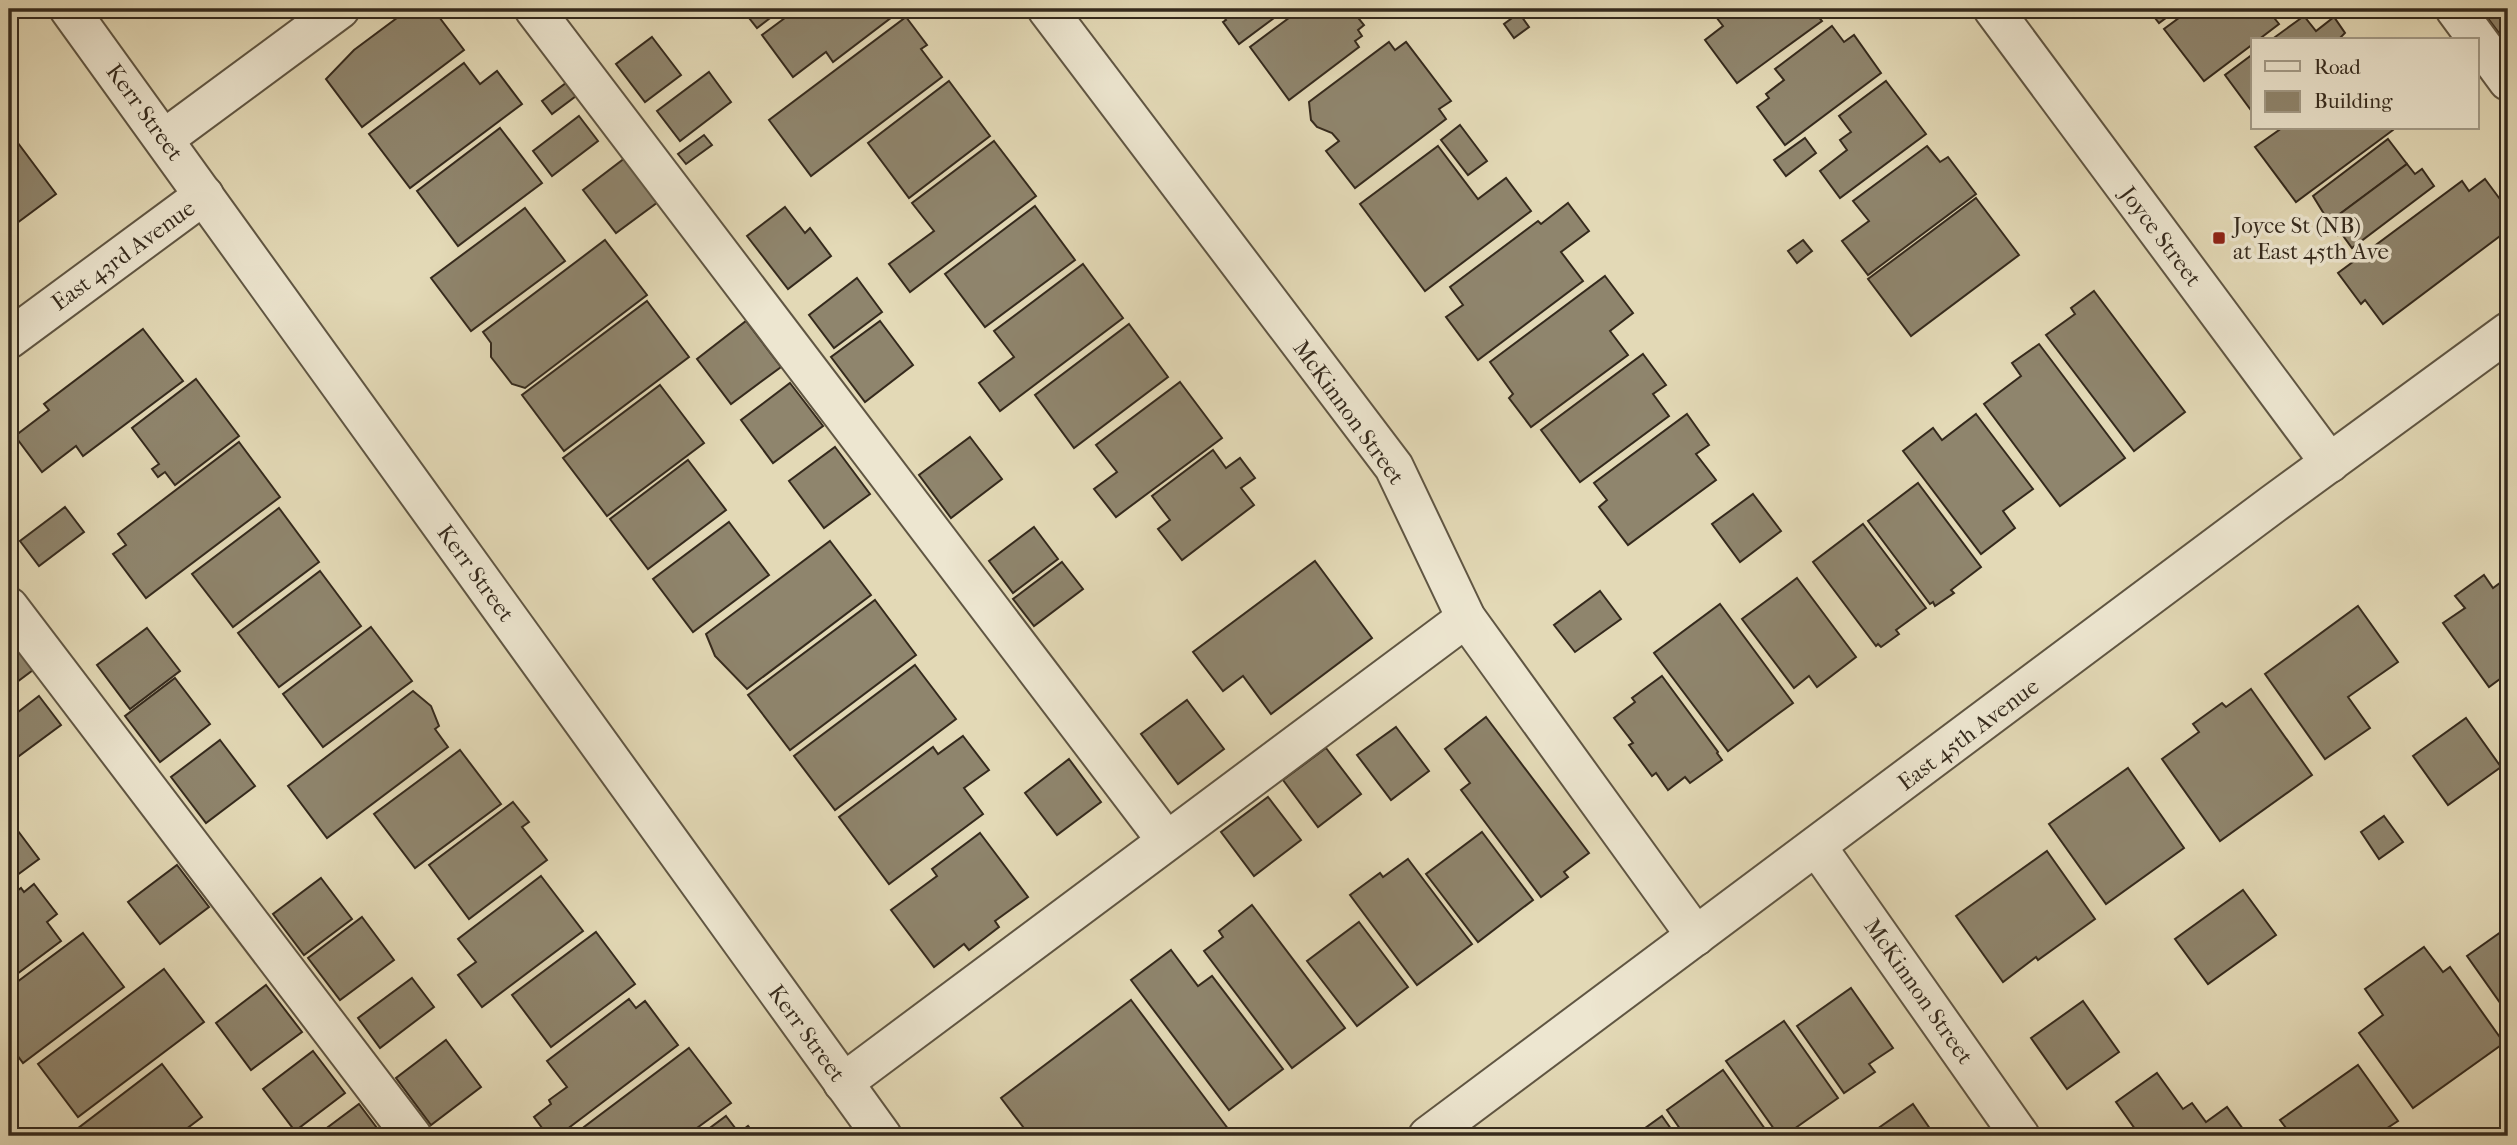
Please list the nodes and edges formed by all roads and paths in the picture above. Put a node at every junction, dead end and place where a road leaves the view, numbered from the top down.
1 (69, 9) edge
2 (340, 9) edge
3 (534, 9) edge
4 (1047, 9) edge
5 (1993, 9) edge
6 (2455, 9) edge
7 (2476, 38) edge
8 (2478, 40) edge
9 (2508, 81) edge
10 (164, 139) junction
11 (204, 195) junction
12 (2508, 332) edge
13 (9, 339) edge
14 (2330, 463) junction
15 (9, 607) edge
16 (1466, 618) junction
17 (1167, 840) junction
18 (1817, 847) junction
19 (1696, 936) junction
20 (843, 1083) junction
21 (865, 1130) edge
22 (412, 1136) edge
23 (1428, 1136) edge
24 (2020, 1136) edge

1 - 10 street, Kerr Street
2 - 10 street
3 - 17 street
4 - 16 street, McKinnon Street
5 - 14 street, Joyce Street
6 - 7 street
8 - 9 street
10 - 11 street, Kerr Street
11 - 13 street, East 43rd Avenue
11 - 20 street, Kerr Street
12 - 14 street, East 45th Avenue
14 - 18 street, East 45th Avenue
15 - 22 street
16 - 17 street
16 - 19 street, McKinnon Street
17 - 20 street
18 - 19 street, East 45th Avenue
18 - 24 street, McKinnon Street
19 - 23 street, East 45th Avenue
20 - 21 street, Kerr Street

